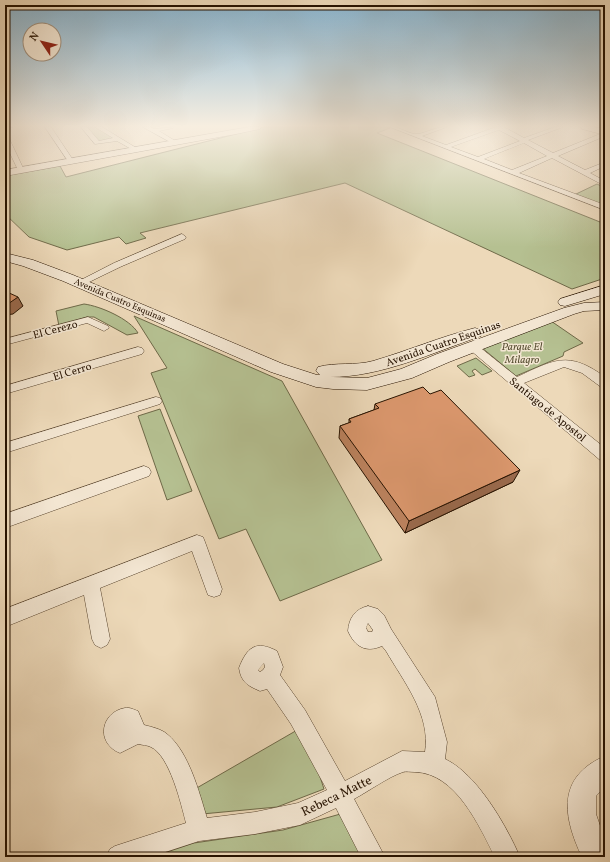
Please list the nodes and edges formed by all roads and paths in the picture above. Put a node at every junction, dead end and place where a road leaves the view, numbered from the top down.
1 (20, 167) edge
2 (35, 167) edge
3 (501, 167) edge
4 (525, 167) edge
5 (574, 167) edge
6 (598, 167) edge
7 (21, 170) junction
8 (514, 172) junction
9 (5, 173) edge
10 (586, 173) junction
11 (605, 184) edge
12 (605, 208) edge
13 (182, 237) dead end
14 (7, 258) edge
15 (80, 283) junction
16 (605, 289) edge
17 (587, 294) junction
18 (605, 306) edge
19 (104, 328) dead end
20 (5, 342) edge
21 (473, 347) junction
22 (138, 351) dead end
23 (277, 368) junction
24 (515, 382) junction
25 (605, 384) edge
26 (5, 390) edge
27 (156, 401) dead end
28 (5, 448) edge
29 (605, 456) edge
30 (144, 472) dead end
31 (5, 521) edge
32 (90, 585) junction
33 (214, 589) dead end
34 (5, 618) edge
35 (383, 633) dead end
36 (101, 639) dead end
37 (270, 677) dead end
38 (135, 733) dead end
39 (434, 764) junction
40 (605, 770) edge
41 (340, 795) junction
42 (199, 830) junction
43 (121, 856) edge
44 (373, 857) edge
45 (508, 857) edge
46 (598, 857) edge

1 - 7 street
2 - 7 street
3 - 8 street
4 - 8 street
5 - 10 street
6 - 10 street
7 - 9 street
8 - 12 street
10 - 11 street
13 - 15 street
14 - 15 main road, Avenida Cuatro Esquinas
15 - 23 main road, Avenida Cuatro Esquinas
16 - 17 main road, Avenida Cuatro Esquinas
17 - 18 main road
17 - 23 main road, Avenida Cuatro Esquinas
18 - 21 main road, Avenida Cuatro Esquinas
19 - 20 street, El Cerezo
21 - 23 main road, Avenida Cuatro Esquinas
21 - 24 street, Santiago de Apostol
22 - 26 street, El Cerro
24 - 25 street
24 - 29 street, Santiago de Apostol
27 - 28 street
30 - 31 street
32 - 33 street
32 - 34 street
32 - 36 street
35 - 39 street
37 - 41 street
38 - 42 street
39 - 41 street, Rebeca Matte
39 - 45 street, Rebeca Matte
40 - 46 street
41 - 42 street, Rebeca Matte
41 - 44 street
42 - 43 street, Rebeca Matte

